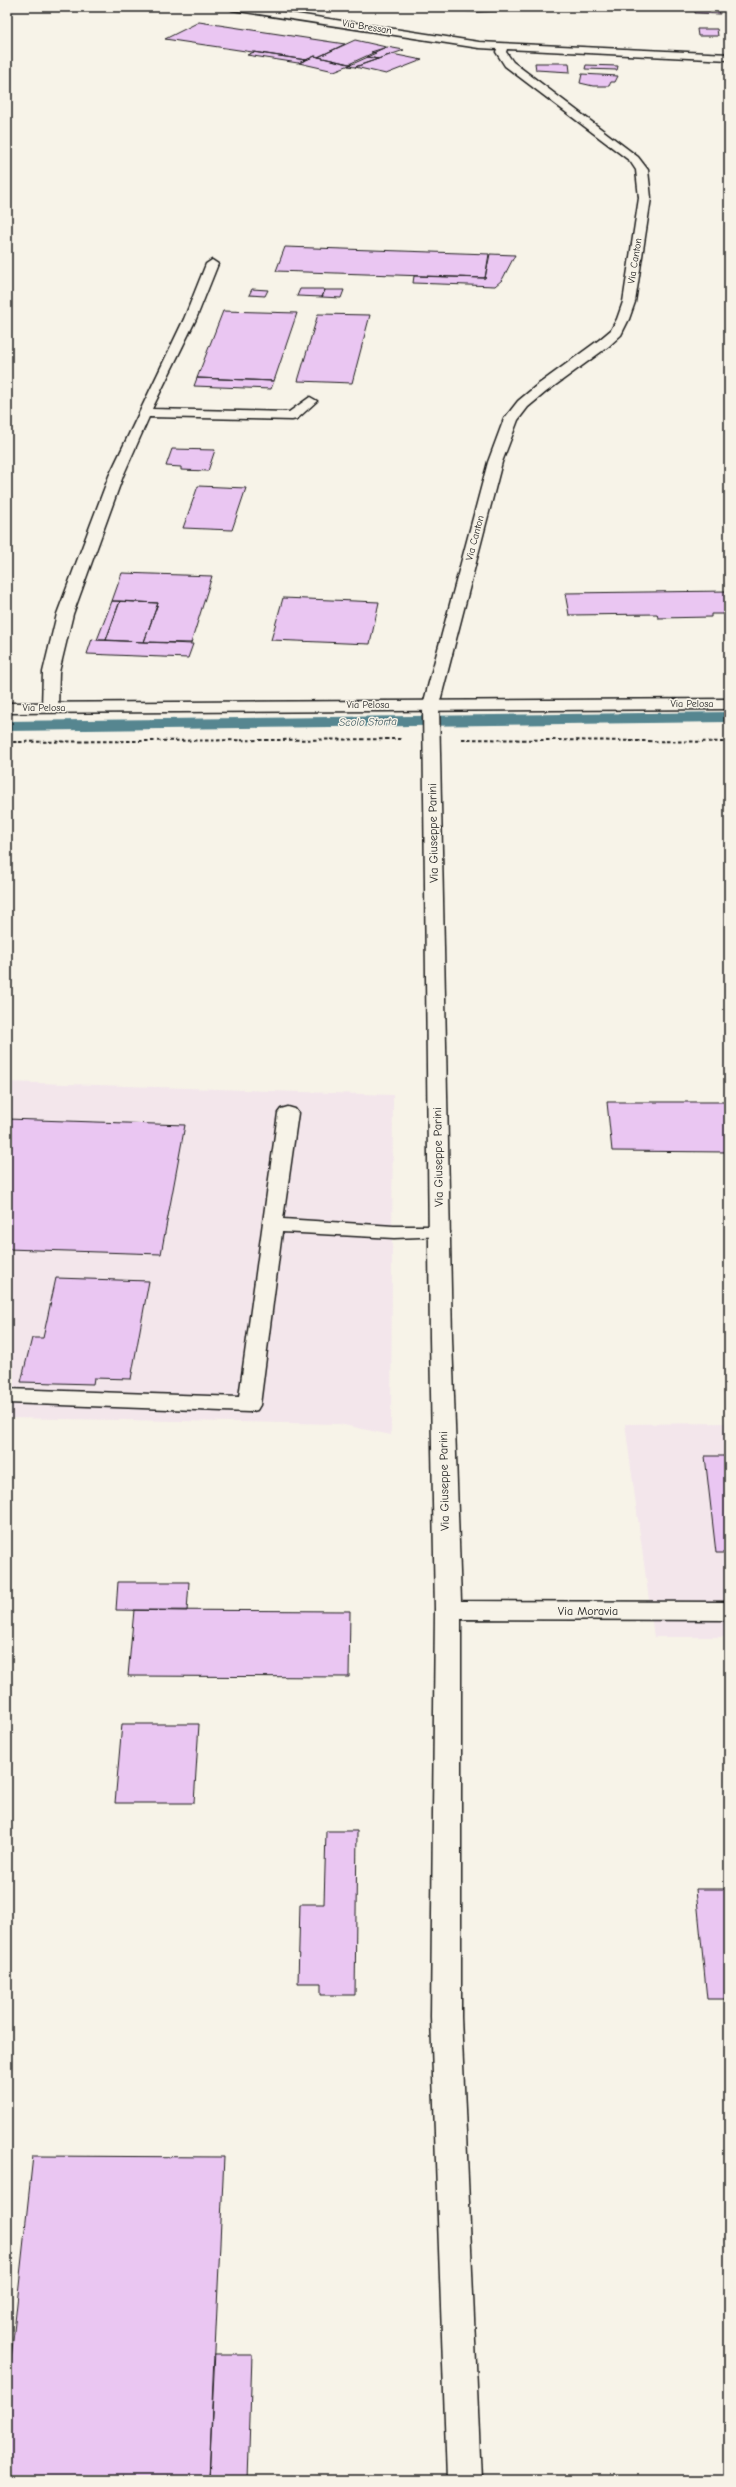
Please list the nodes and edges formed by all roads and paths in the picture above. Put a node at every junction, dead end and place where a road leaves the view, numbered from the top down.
1 (232, 7) edge
2 (503, 47) junction
3 (729, 57) edge
4 (212, 264) dead end
5 (310, 401) dead end
6 (144, 413) junction
7 (729, 704) edge
8 (7, 708) edge
9 (50, 708) junction
10 (431, 721) junction
11 (7, 742) edge
12 (729, 742) edge
13 (288, 1113) dead end
14 (272, 1225) junction
15 (440, 1232) junction
16 (7, 1396) edge
17 (448, 1610) junction
18 (729, 1611) edge
19 (464, 2480) edge

1 - 2 street, Via Bressan
2 - 3 street
2 - 10 street, Via Canton
4 - 6 lane
5 - 6 lane
6 - 9 lane
7 - 10 street, Via Pelosa
8 - 9 street, Via Pelosa
9 - 10 street, Via Pelosa
10 - 11 path
10 - 12 path
10 - 15 street, Via Giuseppe Parini
13 - 14 lane
14 - 15 lane
14 - 16 lane
15 - 17 street, Via Giuseppe Parini
17 - 18 street, Via Moravia
17 - 19 street, Via Giuseppe Parini

